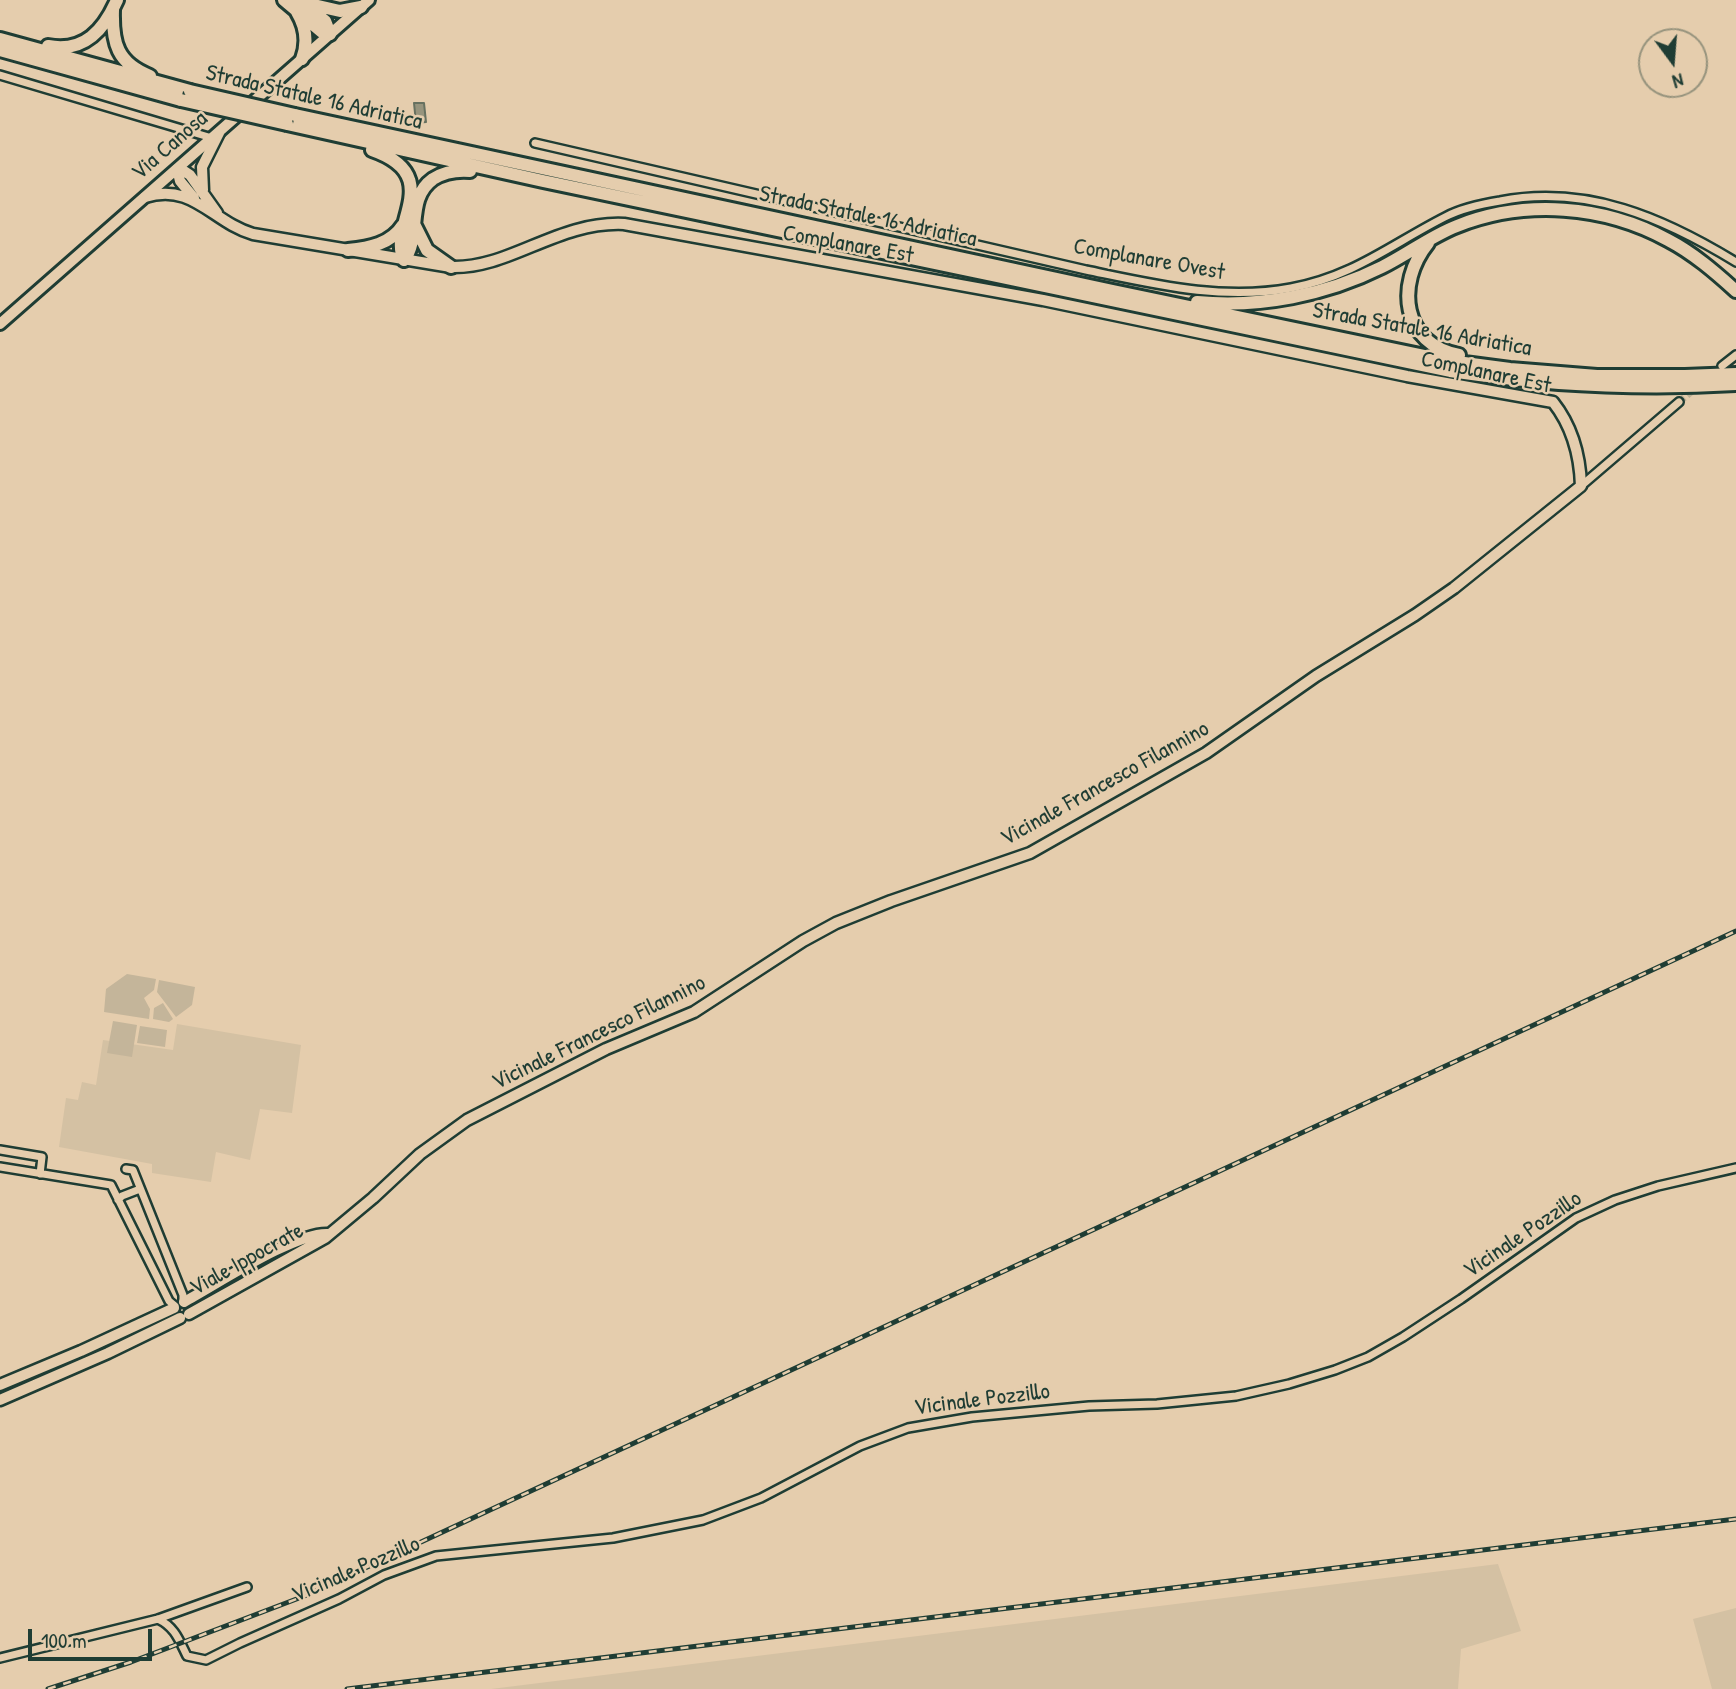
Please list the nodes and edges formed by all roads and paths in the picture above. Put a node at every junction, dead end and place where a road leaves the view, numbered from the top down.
1 (284, 0) edge
2 (365, 3) edge
3 (115, 4) edge
4 (297, 5) edge
5 (330, 34) junction
6 (0, 37) edge
7 (0, 50) edge
8 (302, 59) junction
9 (0, 75) edge
10 (185, 96) junction
11 (291, 120) junction
12 (318, 131) junction
13 (216, 134) junction
14 (535, 143) dead end
15 (177, 169) junction
16 (571, 186) junction
17 (203, 191) junction
18 (145, 197) junction
19 (197, 201) junction
20 (219, 216) junction
21 (410, 222) junction
22 (811, 232) junction
23 (1433, 238) junction
24 (348, 250) junction
25 (404, 260) junction
26 (1736, 262) edge
27 (451, 267) junction
28 (1113, 291) junction
29 (1736, 291) edge
30 (0, 324) edge
31 (1736, 355) edge
32 (1722, 366) dead end
33 (1561, 373) junction
34 (1736, 373) edge
35 (1736, 384) edge
36 (1652, 387) junction
37 (1736, 393) edge
38 (1679, 402) tunnel mouth
39 (1581, 486) junction
40 (0, 1150) edge
41 (0, 1167) edge
42 (1736, 1168) edge
43 (126, 1169) dead end
44 (40, 1174) junction
45 (141, 1189) junction
46 (118, 1200) junction
47 (329, 1234) junction
48 (179, 1305) junction
49 (184, 1316) junction
50 (0, 1385) edge
51 (0, 1400) edge
52 (247, 1587) dead end
53 (158, 1619) junction
54 (0, 1658) edge

1 - 4 highway
2 - 4 highway
2 - 5 main road, Via Canosa
3 - 6 highway
3 - 10 highway
4 - 5 highway
4 - 8 highway
5 - 8 main road, Via Canosa
6 - 10 highway, Strada Statale 16 Adriatica
7 - 10 highway, Strada Statale 16 Adriatica
8 - 13 main road, Via Canosa
9 - 13 street
10 - 11 highway, Strada Statale 16 Adriatica, bridge
11 - 12 highway, Strada Statale 16 Adriatica
11 - 22 highway, Strada Statale 16 Adriatica
12 - 16 highway, Strada Statale 16 Adriatica
12 - 21 highway
13 - 15 main road, Via Canosa
13 - 17 street
14 - 26 street, Complanare Ovest
15 - 17 street, Complanare Est
15 - 18 main road, Via Canosa
15 - 19 street, Complanare Est
16 - 21 highway
16 - 22 highway, Strada Statale 16 Adriatica
17 - 20 street, Complanare Est
18 - 19 street, Complanare Est
18 - 30 main road, Via Canosa
19 - 20 street, Complanare Est
20 - 24 street, Complanare Est
21 - 24 highway
21 - 25 highway
21 - 27 highway
22 - 28 highway, Strada Statale 16 Adriatica
22 - 36 highway, Strada Statale 16 Adriatica
23 - 28 highway
23 - 29 highway
23 - 33 highway
24 - 25 street, Complanare Est
25 - 27 street, Complanare Est
27 - 39 street, Complanare Est
28 - 33 highway, Strada Statale 16 Adriatica
31 - 32 street
33 - 34 highway, Strada Statale 16 Adriatica
35 - 36 highway, Strada Statale 16 Adriatica
36 - 37 highway
38 - 39 street, Vicinale Francesco Filannino
39 - 47 street, Vicinale Francesco Filannino
40 - 44 street
41 - 44 street
42 - 53 street, Vicinale Pozzillo
43 - 45 street
44 - 46 street
45 - 46 street
45 - 48 street
46 - 48 street
47 - 48 street, Viale Ippocrate
47 - 49 street, Viale Ippocrate
48 - 49 street, Viale Ippocrate
48 - 50 street, Viale Ippocrate
49 - 51 street, Viale Ippocrate
52 - 53 street
53 - 54 street

